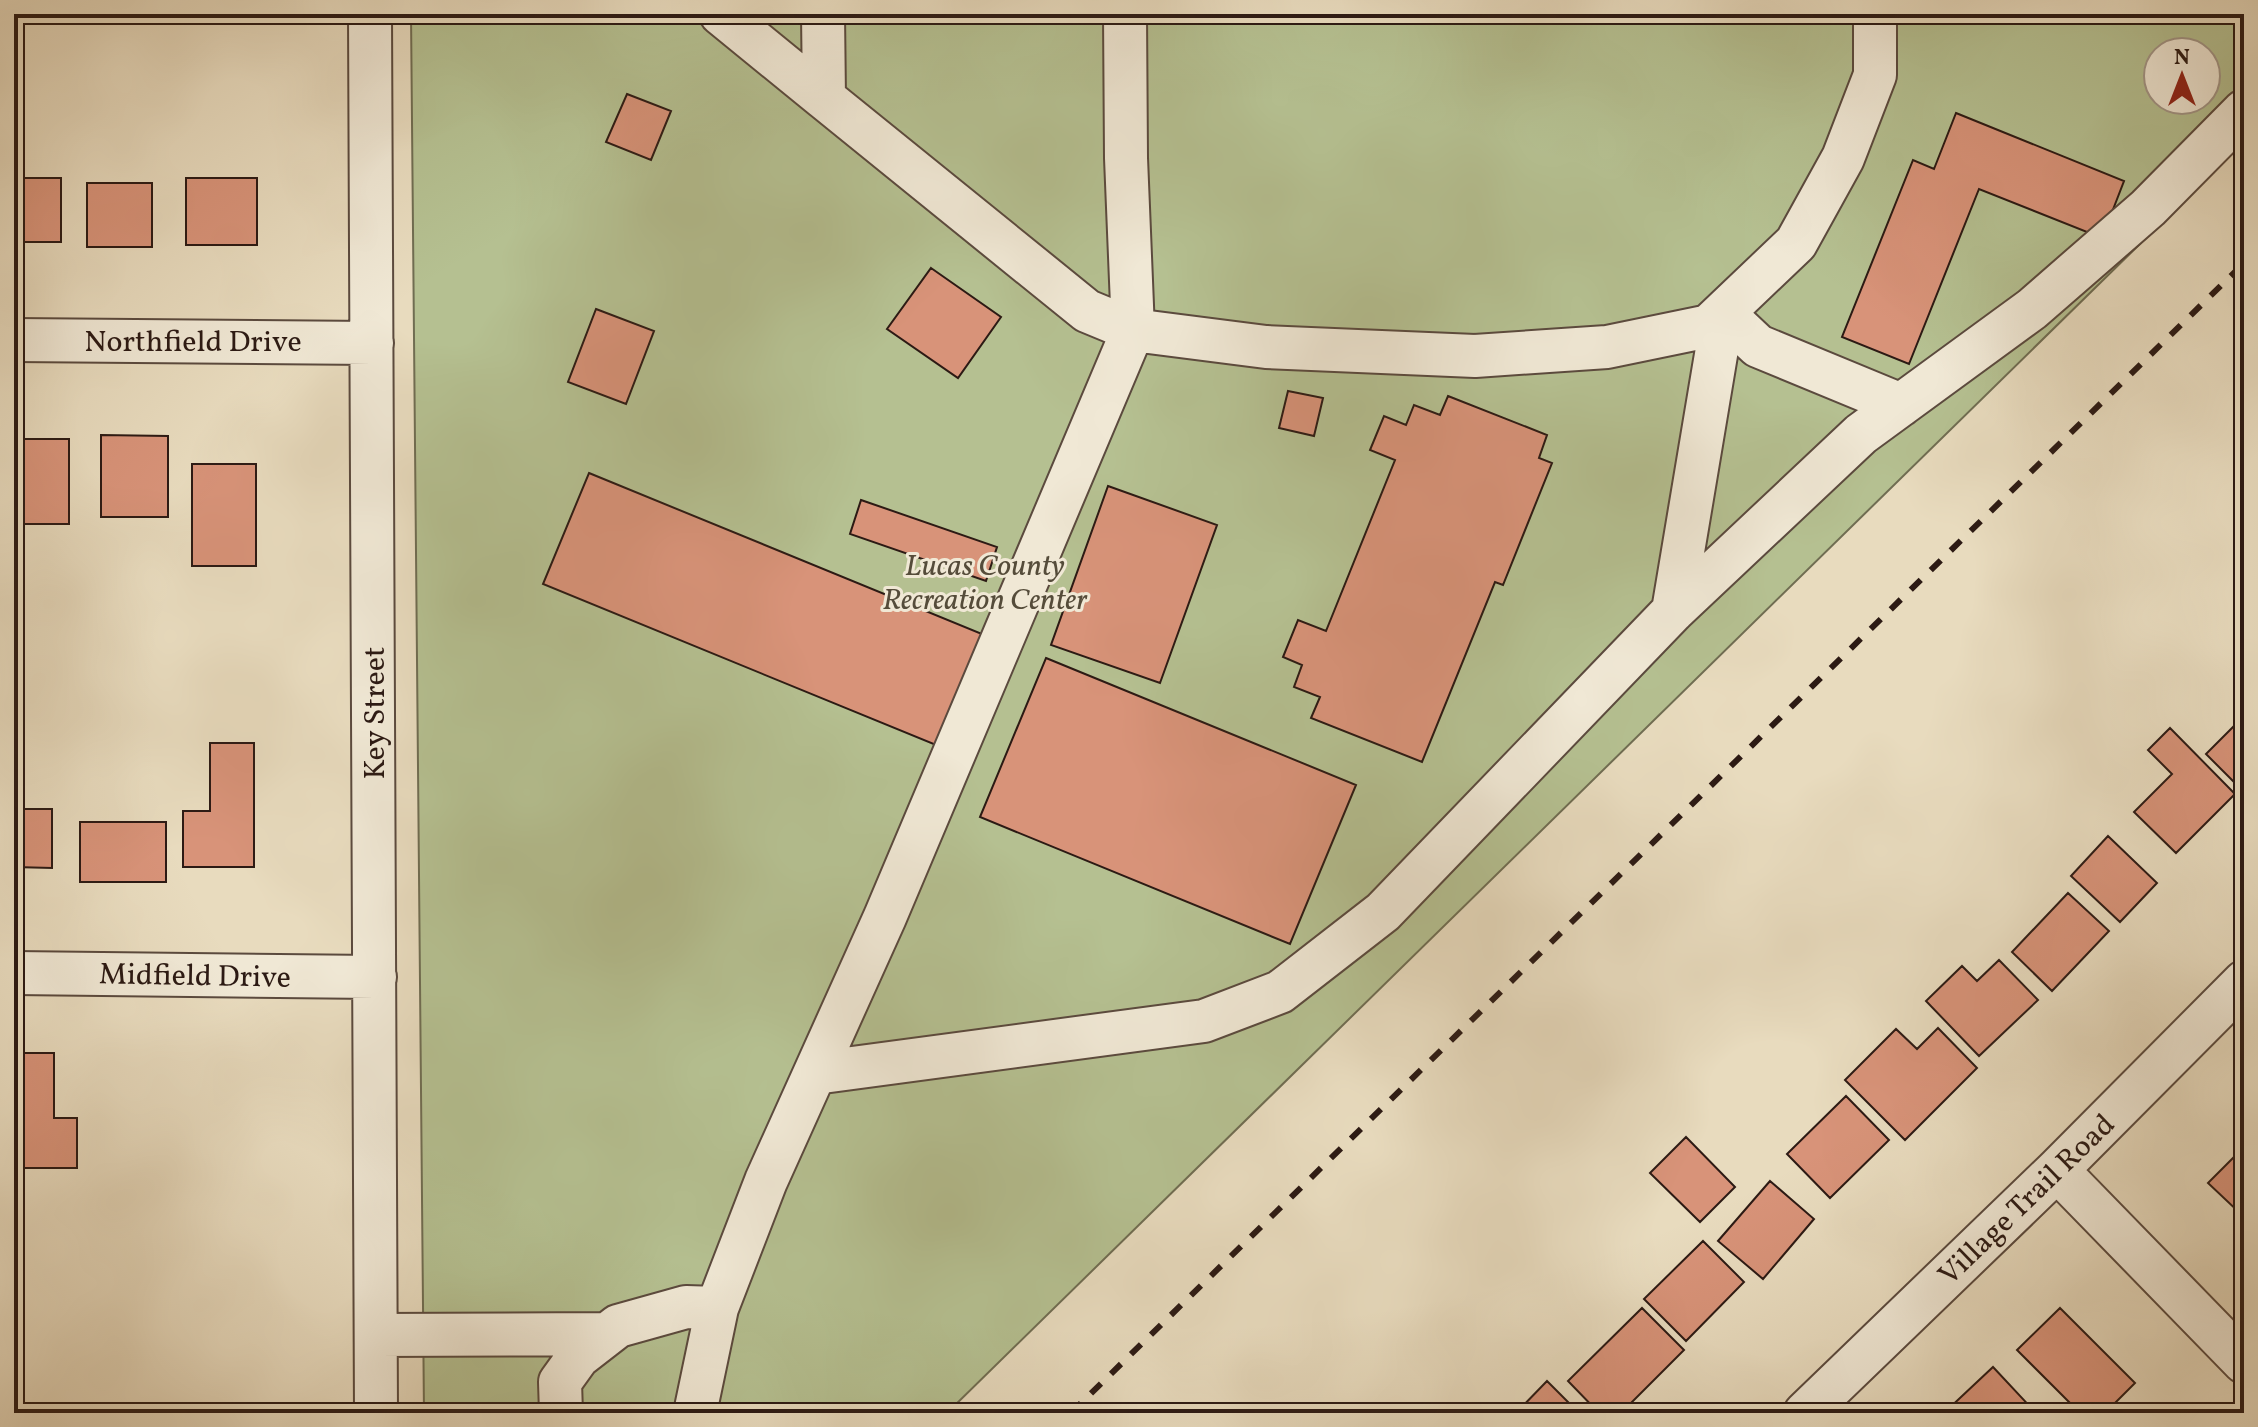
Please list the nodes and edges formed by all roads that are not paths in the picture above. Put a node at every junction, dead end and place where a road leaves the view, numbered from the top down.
1 (370, 14) edge
2 (721, 14) edge
3 (823, 14) edge
4 (1125, 14) edge
5 (1875, 14) edge
6 (824, 98) junction
7 (2244, 111) edge
8 (1723, 313) junction
9 (1133, 330) junction
10 (14, 340) edge
11 (372, 343) junction
12 (1901, 405) junction
13 (1673, 611) junction
14 (14, 973) edge
15 (375, 977) junction
16 (2244, 982) edge
17 (815, 1073) junction
18 (2057, 1170) junction
19 (717, 1308) junction
20 (607, 1334) junction
21 (376, 1335) junction
22 (2244, 1362) edge
23 (376, 1413) edge
24 (561, 1413) edge
25 (695, 1413) edge
26 (1805, 1413) edge

1 - 11 street, Key Street
2 - 6 street
3 - 6 street
4 - 9 street
5 - 8 street
6 - 9 street
7 - 12 street
8 - 9 street
8 - 12 street
8 - 13 street
9 - 17 street
10 - 11 street, Northfield Drive
11 - 15 street, Key Street
12 - 13 street
13 - 17 street
14 - 15 street, Midfield Drive
15 - 21 street, Key Street
16 - 18 street, Village Trail Road
17 - 19 street
18 - 22 street
18 - 26 street, Village Trail Road
19 - 20 street
19 - 25 street
20 - 21 street
20 - 24 street
21 - 23 street, Key Street

